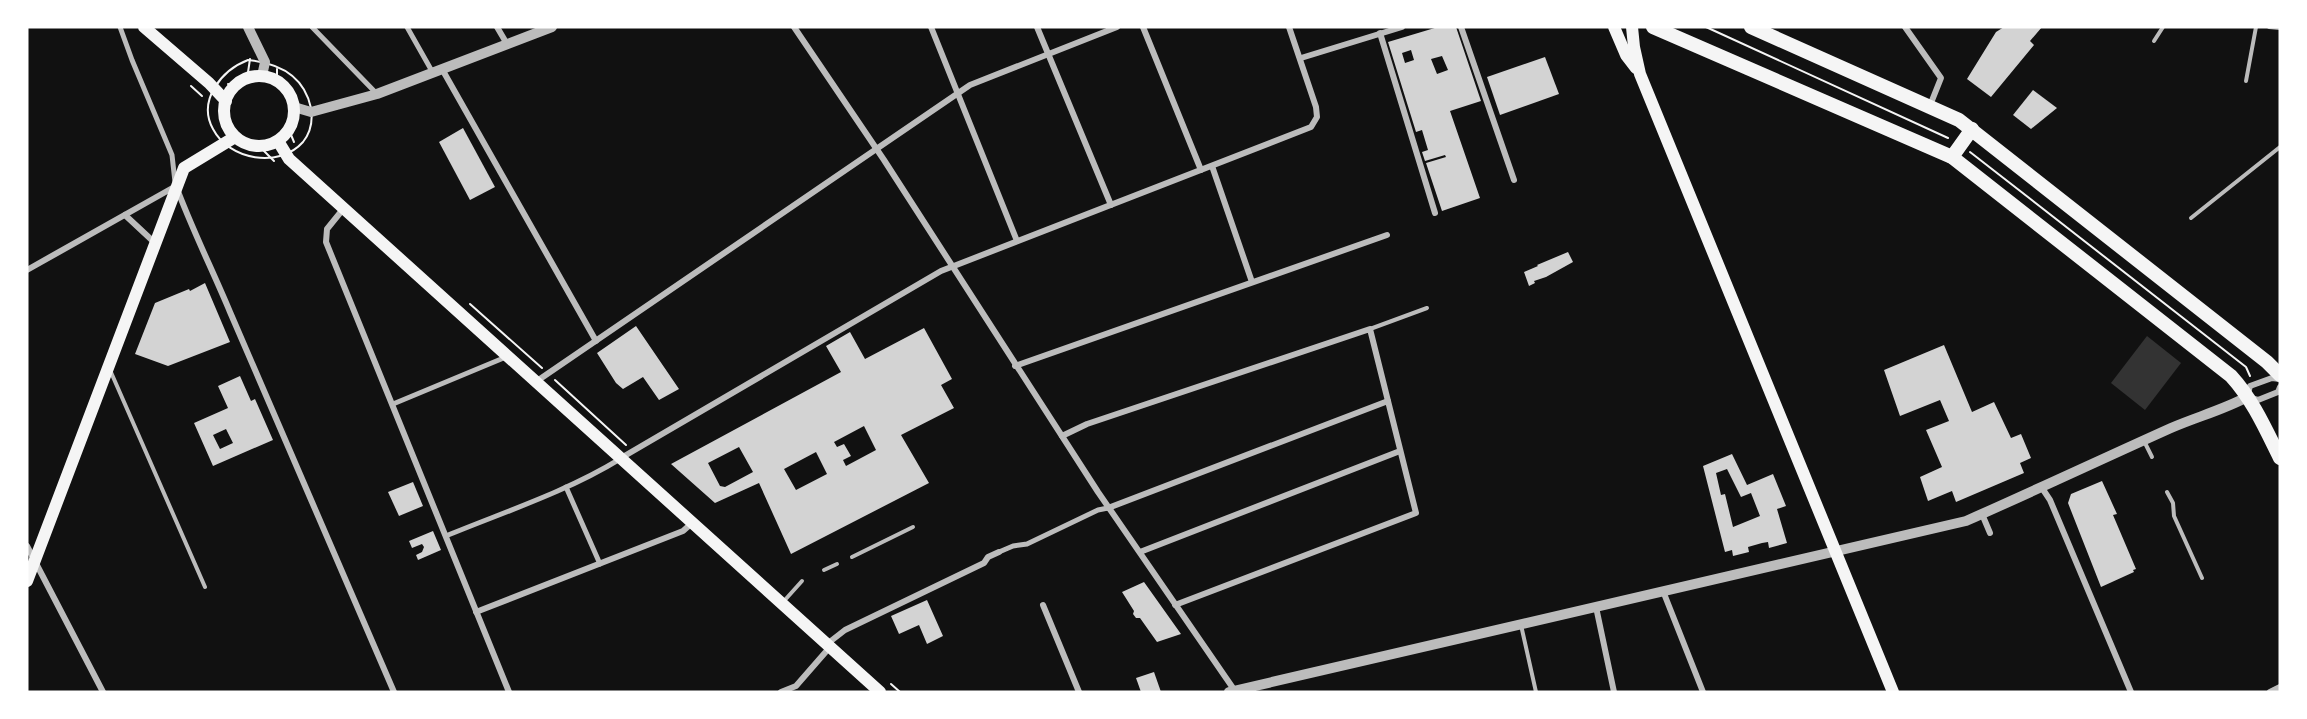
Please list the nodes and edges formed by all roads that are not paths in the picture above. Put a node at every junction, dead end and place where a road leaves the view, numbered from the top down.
1 (120, 27) edge
2 (144, 27) edge
3 (248, 27) edge
4 (312, 27) edge
5 (407, 27) edge
6 (497, 27) edge
7 (552, 27) edge
8 (794, 27) edge
9 (931, 27) edge
10 (1037, 27) edge
11 (1117, 27) edge
12 (1143, 27) edge
13 (1289, 27) edge
14 (1402, 27) edge
15 (1461, 27) edge
16 (1614, 27) edge
17 (1632, 27) edge
18 (1653, 27) edge
19 (1751, 27) edge
20 (1905, 27) edge
21 (2163, 27) edge
22 (2256, 27) edge
23 (2269, 27) edge
24 (2280, 28) edge
25 (530, 31) edge
26 (1380, 33) junction
27 (2154, 41) dead end
28 (507, 44) junction
29 (1048, 54) junction
30 (1301, 58) junction
31 (437, 71) junction
32 (1640, 74) junction
33 (262, 76) junction
34 (2246, 81) dead end
35 (957, 93) junction
36 (377, 94) junction
37 (226, 100) junction
38 (294, 108) junction
39 (1929, 108) junction
40 (1972, 129) junction
41 (235, 137) junction
42 (278, 141) junction
43 (2280, 147) edge
44 (876, 149) junction
45 (1952, 157) junction
46 (1212, 166) junction
47 (1201, 170) junction
48 (1514, 180) dead end
49 (176, 186) junction
50 (1110, 206) junction
51 (344, 208) junction
52 (1435, 213) dead end
53 (125, 215) junction
54 (2191, 218) dead end
55 (1387, 236) dead end
56 (1017, 241) junction
57 (155, 243) junction
58 (953, 266) junction
59 (27, 270) edge
60 (1252, 282) junction
61 (1427, 308) dead end
62 (1370, 329) junction
63 (596, 341) junction
64 (507, 356) junction
65 (108, 366) junction
66 (1015, 366) junction
67 (2280, 377) edge
68 (537, 381) junction
69 (2280, 387) edge
70 (2247, 397) junction
71 (1388, 401) junction
72 (393, 404) junction
73 (1062, 436) junction
74 (2144, 440) junction
75 (1400, 451) junction
76 (2152, 457) dead end
77 (621, 458) junction
78 (2280, 458) edge
79 (566, 487) junction
80 (2043, 488) junction
81 (2168, 492) dead end
82 (1108, 507) junction
83 (1982, 514) junction
84 (692, 523) junction
85 (913, 527) dead end
86 (1990, 533) dead end
87 (446, 536) junction
88 (27, 546) edge
89 (1836, 551) junction
90 (999, 552) joint
91 (1140, 552) junction
92 (852, 557) dead end
93 (600, 564) junction
94 (837, 564) dead end
95 (31, 566) edge
96 (824, 570) dead end
97 (2202, 578) dead end
98 (27, 581) edge
99 (802, 581) dead end
100 (205, 587) dead end
101 (1663, 591) junction
102 (782, 603) junction
103 (1043, 605) dead end
104 (1175, 605) junction
105 (1596, 607) junction
106 (476, 612) junction
107 (1521, 624) junction
108 (829, 645) junction
109 (2280, 687) edge
110 (1234, 691) edge
111 (102, 692) edge
112 (394, 692) edge
113 (508, 692) edge
114 (781, 692) edge
115 (880, 692) edge
116 (1079, 692) edge
117 (1536, 692) edge
118 (1614, 692) edge
119 (1703, 692) edge
120 (1893, 692) edge
121 (2131, 692) edge
122 (2270, 692) edge

1 - 49 street
2 - 37 main road
3 - 33 street
4 - 36 street
5 - 31 street
6 - 28 street
7 - 25 street
8 - 44 street
9 - 35 street
10 - 29 street
11 - 29 street
12 - 47 street
13 - 30 street
14 - 26 street
15 - 48 street
16 - 32 main road
17 - 32 main road
18 - 45 main road
19 - 39 main road
20 - 39 street
21 - 27 lane
22 - 34 lane
23 - 24 lane
25 - 28 street
26 - 30 street
26 - 52 street
28 - 31 street
29 - 35 street
29 - 50 street
30 - 46 street
31 - 36 street
31 - 63 street
32 - 89 main road
33 - 37 main road
33 - 38 main road
35 - 44 street
35 - 56 street
36 - 38 street
37 - 41 main road
38 - 42 main road
39 - 40 main road
40 - 45 main road
40 - 67 main road
41 - 42 main road
41 - 49 main road
42 - 51 main road
43 - 54 lane
44 - 58 street
44 - 63 street
45 - 70 main road
46 - 47 street
46 - 60 street
47 - 50 street
49 - 53 street
49 - 57 main road
49 - 112 street
50 - 56 street
51 - 64 main road
51 - 72 street
53 - 57 street
53 - 59 street
55 - 60 street
56 - 58 street
57 - 65 main road
58 - 66 street
58 - 77 street
60 - 66 street
61 - 62 lane
62 - 71 street
62 - 73 street
63 - 68 street
64 - 68 main road
64 - 72 street
65 - 95 main road
65 - 100 lane
66 - 73 street
67 - 70 street
68 - 77 main road
69 - 70 street
70 - 74 street
70 - 78 main road
71 - 75 street
71 - 82 street
72 - 87 street
73 - 82 street
74 - 76 lane
74 - 80 street
75 - 91 street
75 - 104 street
77 - 79 street
77 - 84 main road
79 - 87 street
79 - 93 street
80 - 83 street
80 - 121 street
81 - 97 lane
82 - 90 street
82 - 91 street
83 - 86 street
83 - 89 street
84 - 93 street
84 - 102 main road
85 - 92 lane
87 - 106 street
88 - 95 street
89 - 101 street
89 - 120 main road
90 - 108 street
91 - 104 street
93 - 106 street
94 - 96 lane
95 - 98 main road
95 - 111 street
99 - 102 lane
101 - 105 street
101 - 119 street
102 - 108 main road
103 - 116 street
104 - 110 street
105 - 107 street
105 - 118 street
106 - 113 street
107 - 110 street
107 - 117 lane
108 - 114 street
108 - 115 main road
109 - 122 street

